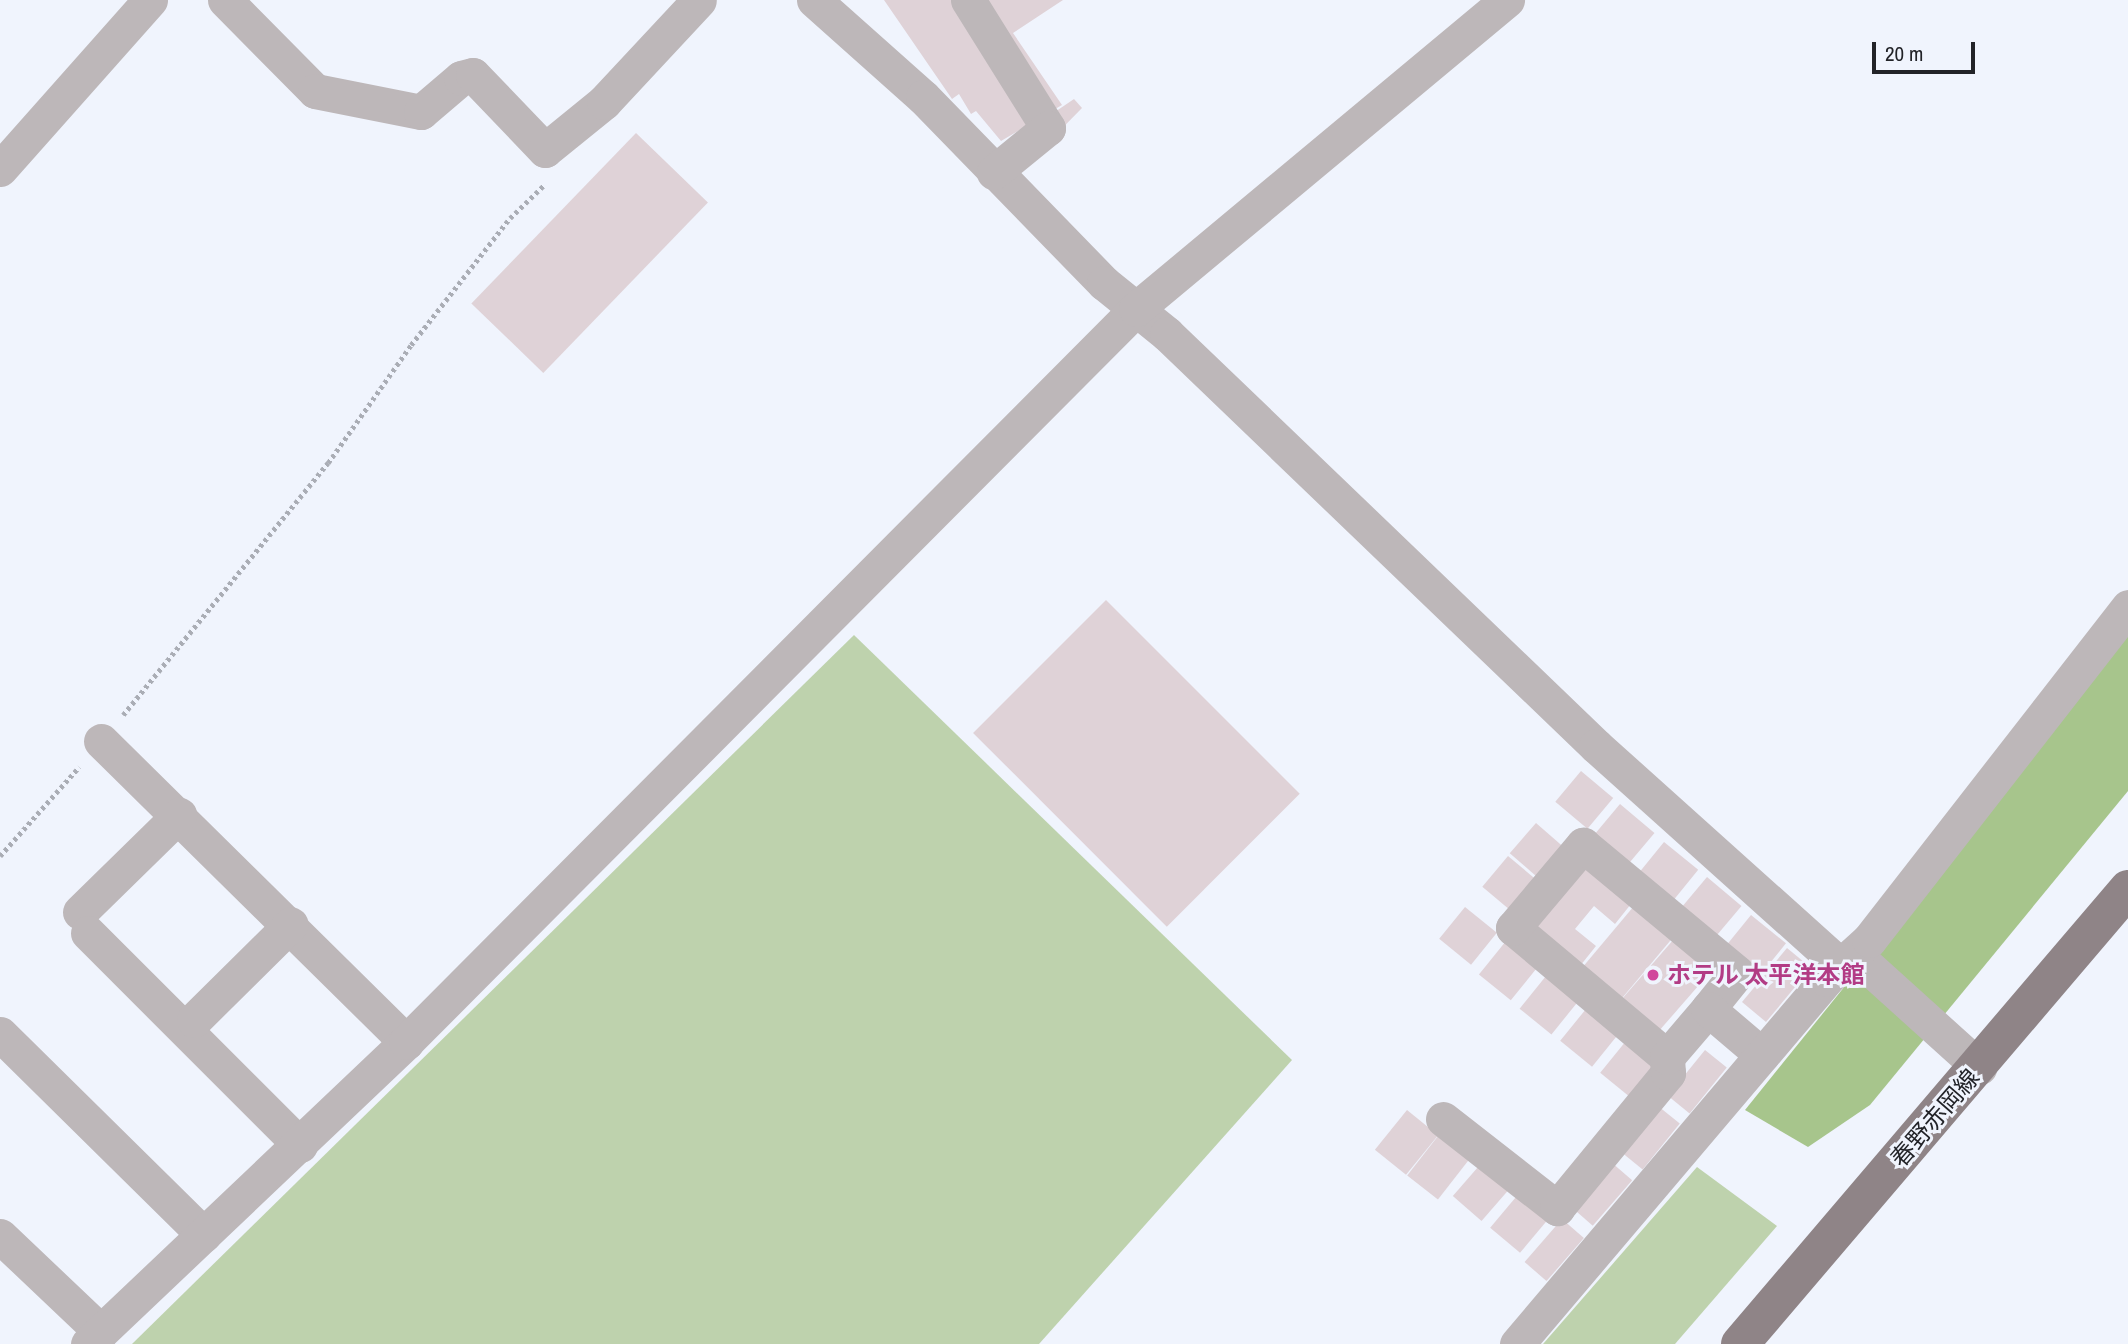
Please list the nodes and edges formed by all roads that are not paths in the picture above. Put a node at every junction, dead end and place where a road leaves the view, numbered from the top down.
1 (150, 0) edge
2 (225, 0) edge
3 (699, 0) edge
4 (814, 0) edge
5 (968, 0) edge
6 (1507, 0) edge
7 (0, 169) edge
8 (994, 173) junction
9 (1136, 309) junction
10 (2128, 607) edge
11 (102, 741) road end
12 (179, 815) junction
13 (2128, 889) edge
14 (291, 924) junction
15 (1847, 960) junction
16 (1708, 1009) junction
17 (194, 1020) dead end
18 (0, 1034) edge
19 (406, 1042) junction
20 (1762, 1055) junction
21 (1667, 1057) junction
22 (1979, 1067) junction
23 (1443, 1119) dead end
24 (300, 1145) junction
25 (204, 1235) junction
26 (0, 1236) edge
27 (94, 1338) edge
28 (1517, 1344) edge
29 (1740, 1344) edge

1 - 7 street
2 - 3 street
4 - 8 street
5 - 8 street
6 - 9 street
8 - 9 street
9 - 15 street
9 - 19 street
10 - 15 street
11 - 12 street
12 - 14 street
12 - 24 street
13 - 22 main road, 春野赤岡線
14 - 17 street
14 - 19 street
15 - 20 street
15 - 22 street
16 - 20 street
16 - 21 street
16 - 21 street
18 - 25 street
19 - 24 street
20 - 28 street
21 - 23 street
22 - 29 main road, 春野赤岡線
24 - 25 street
25 - 27 street
26 - 27 street

